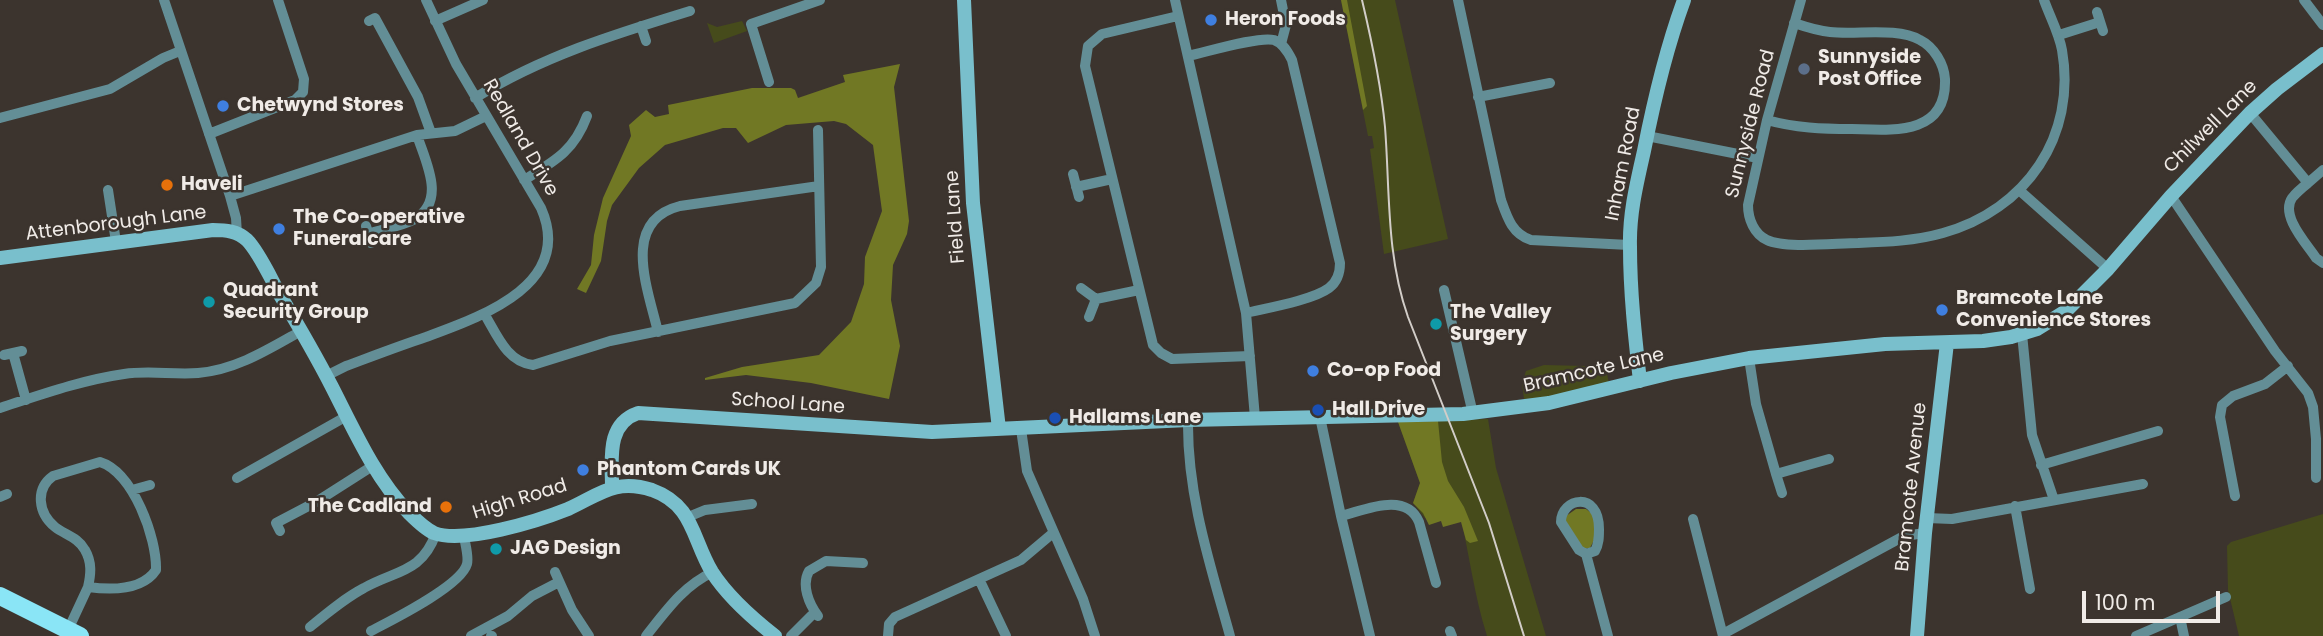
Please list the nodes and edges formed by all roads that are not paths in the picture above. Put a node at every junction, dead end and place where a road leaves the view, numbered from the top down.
1 (164, 0) edge
2 (278, 0) edge
3 (426, 0) edge
4 (482, 0) edge
5 (820, 0) edge
6 (964, 0) edge
7 (1175, 0) edge
8 (1281, 0) edge
9 (1458, 0) edge
10 (1684, 0) edge
11 (1801, 0) edge
12 (2044, 0) edge
13 (2304, 0) edge
14 (690, 11) dead end
15 (1178, 16) junction
16 (369, 21) dead end
17 (435, 21) junction
18 (2100, 22) dead end
19 (1794, 23) junction
20 (2323, 25) edge
21 (641, 26) junction
22 (2059, 35) junction
23 (646, 41) dead end
24 (1281, 44) junction
25 (180, 51) junction
26 (2323, 54) edge
27 (1188, 57) junction
28 (769, 82) dead end
29 (1550, 83) dead end
30 (1478, 97) junction
31 (475, 98) junction
32 (2250, 113) junction
33 (486, 116) junction
34 (587, 116) dead end
35 (0, 118) edge
36 (1767, 120) junction
37 (571, 123) dead end
38 (582, 130) junction
39 (818, 130) dead end
40 (431, 133) junction
41 (209, 134) junction
42 (417, 135) junction
43 (1647, 136) junction
44 (1758, 158) junction
45 (2323, 170) edge
46 (1073, 174) dead end
47 (1112, 178) junction
48 (524, 180) junction
49 (2308, 183) junction
50 (819, 187) junction
51 (108, 190) dead end
52 (2019, 190) junction
53 (2171, 195) junction
54 (230, 196) junction
55 (237, 234) junction
56 (368, 234) dead end
57 (2136, 236) joint
58 (116, 242) junction
59 (1629, 245) junction
60 (0, 258) edge
61 (2323, 262) edge
62 (2108, 269) junction
63 (1081, 288) dead end
64 (1444, 289) dead end
65 (1139, 290) junction
66 (1096, 299) junction
67 (1460, 299) dead end
68 (1447, 302) junction
69 (1246, 313) junction
70 (485, 314) junction
71 (1089, 317) dead end
72 (301, 331) junction
73 (657, 332) junction
74 (2022, 334) junction
75 (1947, 343) junction
76 (13, 353) dead end
77 (1250, 356) junction
78 (1749, 358) junction
79 (2288, 366) junction
80 (326, 376) junction
81 (1640, 381) junction
82 (26, 400) junction
83 (0, 408) edge
84 (1473, 414) junction
85 (347, 416) junction
86 (1320, 417) junction
87 (1255, 418) junction
88 (1188, 420) junction
89 (999, 429) junction
90 (1021, 429) junction
91 (2158, 431) dead end
92 (1829, 459) dead end
93 (1817, 462) junction
94 (374, 465) junction
95 (2042, 465) junction
96 (2319, 465) edge
97 (1776, 474) junction
98 (1821, 474) dead end
99 (237, 478) dead end
100 (2316, 478) dead end
101 (2247, 481) dead end
102 (2143, 484) dead end
103 (2234, 484) junction
104 (150, 485) dead end
105 (611, 487) junction
106 (132, 490) junction
107 (1782, 493) dead end
108 (2235, 496) dead end
109 (2054, 500) junction
110 (752, 504) dead end
111 (2015, 506) junction
112 (1341, 516) junction
113 (688, 517) junction
114 (1927, 517) junction
115 (1693, 519) dead end
116 (280, 531) dead end
117 (436, 533) junction
118 (1053, 533) junction
119 (1925, 533) junction
120 (464, 536) junction
121 (1586, 554) junction
122 (857, 559) dead end
123 (713, 572) junction
124 (979, 579) junction
125 (1436, 583) dead end
126 (88, 587) junction
127 (2030, 589) dead end
128 (0, 596) edge
129 (2226, 597) dead end
130 (2180, 617) junction
131 (391, 621) junction
132 (310, 627) dead end
133 (371, 631) dead end
134 (74, 633) edge
135 (398, 633) dead end
136 (1723, 635) edge
137 (471, 636) edge
138 (589, 636) edge
139 (646, 636) edge
140 (775, 636) edge
141 (791, 636) edge
142 (888, 636) edge
143 (1006, 636) edge
144 (1095, 636) edge
145 (1230, 636) edge
146 (1370, 636) edge
147 (1608, 636) edge
148 (1917, 636) edge
149 (2136, 636) edge
150 (2184, 636) edge

1 - 25 street
2 - 41 street
3 - 17 street, Redland Drive
4 - 17 street
5 - 28 street
6 - 89 street, Field Lane
7 - 15 street
8 - 24 street
9 - 30 street
10 - 43 street, Inham Road
11 - 19 street, Sunnyside Road
12 - 22 street, Sunnyside Road
13 - 20 street
14 - 21 street
15 - 27 street
15 - 47 street
16 - 40 street
17 - 31 street, Redland Drive
18 - 22 street
19 - 36 street, Sunnyside Road
19 - 36 street
21 - 23 street
21 - 31 street
22 - 52 street, Sunnyside Road
24 - 27 street
24 - 69 street
25 - 35 street
25 - 41 street
26 - 32 street, Chilwell Lane
27 - 69 street
29 - 30 street
30 - 59 street
31 - 33 street, Redland Drive
32 - 49 street
32 - 53 street, Chilwell Lane
33 - 40 street
33 - 48 street, Redland Drive
34 - 38 street
36 - 44 street, Sunnyside Road
37 - 38 street
38 - 48 street
39 - 50 street
40 - 42 street
41 - 54 street
42 - 54 street
42 - 56 street
43 - 44 street
43 - 59 street, Inham Road
44 - 52 street, Sunnyside Road
45 - 49 street
46 - 47 street
47 - 65 street
48 - 70 street, Redland Drive
49 - 61 street
50 - 73 street
50 - 73 street
51 - 58 street
52 - 62 street
53 - 57 street, Chilwell Lane
53 - 79 street
54 - 55 street
55 - 58 street, Attenborough Lane
55 - 72 street
57 - 62 street, Bramcote Lane
58 - 60 street, Attenborough Lane
59 - 81 street, Inham Road
62 - 74 street, Bramcote Lane
63 - 66 street
64 - 68 street
65 - 66 street
65 - 77 street
66 - 71 street
67 - 68 street
68 - 84 street
69 - 77 street
70 - 73 street
70 - 80 street, Redland Drive
72 - 80 street
72 - 82 street
74 - 75 street, Bramcote Lane
74 - 95 street
75 - 78 street, Bramcote Lane
75 - 114 street, Bramcote Avenue
76 - 82 street
77 - 87 street
78 - 81 street, Bramcote Lane
78 - 97 street
79 - 96 street
79 - 103 street
80 - 85 street
81 - 84 street, Bramcote Lane
82 - 83 street
84 - 86 street, Bramcote Lane
85 - 94 street
85 - 99 street
86 - 87 street, Bramcote Lane
86 - 112 street
87 - 88 street, Bramcote Lane
88 - 90 street, Bramcote Lane
88 - 145 street
89 - 90 street, School Lane
89 - 105 street, School Lane
90 - 118 street
91 - 95 street
92 - 93 street
93 - 97 street
93 - 98 street
94 - 116 street
94 - 117 street
95 - 109 street
96 - 100 street
97 - 107 street
101 - 103 street
102 - 109 street
103 - 108 street
104 - 106 street
105 - 113 street, High Road
105 - 120 street, High Road
106 - 126 street
106 - 126 street
109 - 111 street
110 - 113 street
111 - 114 street
111 - 127 street
112 - 125 street
112 - 146 street
113 - 123 street, High Road
114 - 119 street, Bramcote Avenue
115 - 136 street
117 - 120 street, High Road
117 - 132 street
118 - 124 street
118 - 144 street
119 - 136 street
119 - 148 street, Bramcote Avenue
120 - 131 street
121 - 121 street
121 - 147 street
122 - 141 street
123 - 139 street
123 - 140 street, High Road
124 - 142 street
124 - 143 street
126 - 134 street
128 - 134 main road
129 - 130 street
130 - 149 street
130 - 150 street
131 - 133 street
131 - 135 street
137 - 138 street

